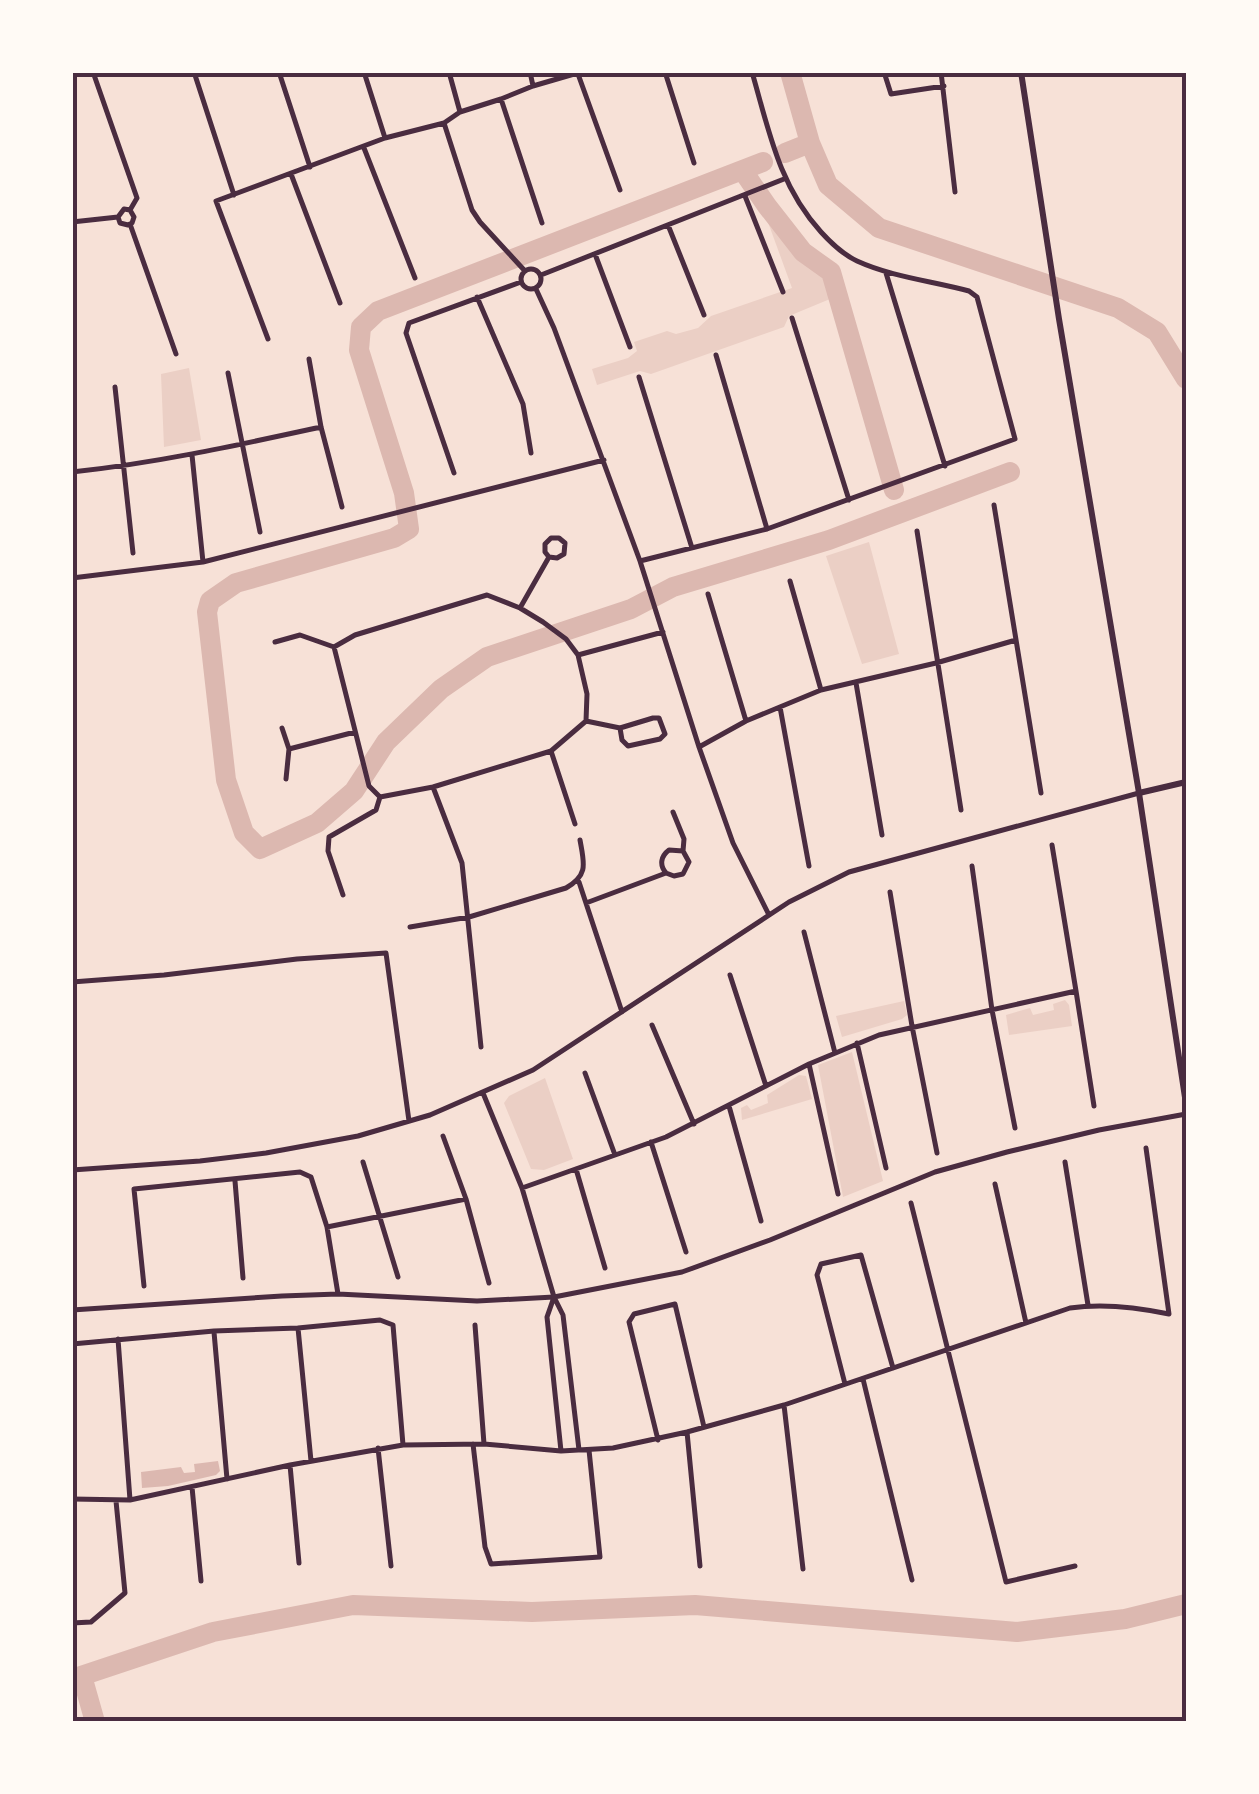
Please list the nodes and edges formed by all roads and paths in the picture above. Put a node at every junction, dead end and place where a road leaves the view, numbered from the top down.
1 (94, 72) edge
2 (194, 72) edge
3 (279, 72) edge
4 (364, 72) edge
5 (449, 72) edge
6 (530, 72) edge
7 (665, 72) edge
8 (752, 72) edge
9 (884, 72) edge
10 (941, 72) edge
11 (1021, 72) edge
12 (580, 73) edge
13 (533, 86) junction
14 (944, 86) junction
15 (501, 100) junction
16 (460, 112) junction
17 (444, 123) junction
18 (386, 138) junction
19 (364, 148) junction
20 (694, 164) dead end
21 (310, 167) junction
22 (292, 174) junction
23 (784, 180) junction
24 (620, 190) dead end
25 (956, 192) dead end
26 (234, 195) junction
27 (745, 196) junction
28 (130, 210) junction
29 (118, 217) junction
30 (72, 222) edge
31 (542, 223) dead end
32 (130, 224) junction
33 (668, 226) junction
34 (595, 254) junction
35 (525, 271) junction
36 (886, 272) junction
37 (541, 275) junction
38 (415, 278) dead end
39 (522, 282) junction
40 (536, 288) junction
41 (783, 292) dead end
42 (477, 297) junction
43 (340, 303) dead end
44 (704, 315) dead end
45 (792, 318) dead end
46 (268, 340) dead end
47 (630, 347) dead end
48 (176, 354) dead end
49 (716, 355) dead end
50 (309, 359) dead end
51 (228, 373) dead end
52 (638, 377) dead end
53 (114, 387) dead end
54 (321, 427) junction
55 (241, 444) junction
56 (531, 452) dead end
57 (192, 455) junction
58 (604, 460) junction
59 (945, 466) junction
60 (122, 467) junction
61 (72, 472) edge
62 (454, 473) dead end
63 (849, 500) junction
64 (994, 505) dead end
65 (342, 507) dead end
66 (768, 529) junction
67 (918, 531) dead end
68 (260, 532) dead end
69 (692, 548) junction
70 (133, 554) dead end
71 (549, 557) junction
72 (640, 561) junction
73 (203, 562) junction
74 (72, 578) edge
75 (790, 582) dead end
76 (708, 594) dead end
77 (520, 608) junction
78 (663, 632) junction
79 (1016, 640) junction
80 (275, 642) dead end
81 (334, 647) junction
82 (578, 656) junction
83 (936, 663) junction
84 (856, 683) junction
85 (821, 690) junction
86 (780, 707) junction
87 (586, 721) junction
88 (746, 721) junction
89 (282, 728) dead end
90 (620, 728) junction
91 (354, 732) junction
92 (699, 748) junction
93 (288, 749) junction
94 (551, 750) junction
95 (286, 780) dead end
96 (1186, 782) edge
97 (434, 787) junction
98 (1041, 793) dead end
99 (1139, 793) junction
100 (380, 796) junction
101 (961, 810) dead end
102 (673, 812) dead end
103 (576, 824) dead end
104 (882, 835) dead end
105 (580, 840) dead end
106 (1052, 845) dead end
107 (682, 851) junction
108 (809, 866) dead end
109 (972, 866) dead end
110 (666, 873) junction
111 (578, 881) junction
112 (890, 892) dead end
113 (342, 895) dead end
114 (586, 903) junction
115 (769, 915) junction
116 (469, 917) junction
117 (410, 927) dead end
118 (804, 932) dead end
119 (730, 975) dead end
120 (72, 982) edge
121 (1076, 991) junction
122 (992, 1010) junction
123 (622, 1012) junction
124 (652, 1024) dead end
125 (912, 1026) junction
126 (858, 1043) junction
127 (481, 1046) dead end
128 (836, 1053) junction
129 (809, 1064) junction
130 (585, 1072) dead end
131 (766, 1086) junction
132 (483, 1094) junction
133 (1186, 1104) edge
134 (729, 1106) junction
135 (1094, 1106) dead end
136 (1186, 1114) edge
137 (408, 1121) junction
138 (694, 1124) junction
139 (1015, 1128) dead end
140 (443, 1136) dead end
141 (651, 1142) junction
142 (1146, 1148) dead end
143 (936, 1153) dead end
144 (615, 1155) junction
145 (362, 1162) dead end
146 (1065, 1162) dead end
147 (886, 1168) dead end
148 (576, 1169) junction
149 (72, 1170) edge
150 (236, 1180) junction
151 (995, 1184) dead end
152 (522, 1188) junction
153 (838, 1194) dead end
154 (466, 1199) junction
155 (911, 1203) dead end
156 (378, 1218) junction
157 (761, 1221) dead end
158 (328, 1227) junction
159 (686, 1252) dead end
160 (605, 1268) dead end
161 (398, 1276) dead end
162 (243, 1278) dead end
163 (490, 1284) dead end
164 (144, 1286) dead end
165 (338, 1294) junction
166 (554, 1298) junction
167 (1088, 1305) junction
168 (72, 1310) edge
169 (1026, 1322) junction
170 (475, 1324) dead end
171 (298, 1328) junction
172 (214, 1331) junction
173 (118, 1339) junction
174 (72, 1344) edge
175 (948, 1351) junction
176 (893, 1368) junction
177 (863, 1378) junction
178 (845, 1384) junction
179 (784, 1405) junction
180 (704, 1427) junction
181 (687, 1432) junction
182 (658, 1440) junction
183 (473, 1444) junction
184 (484, 1444) junction
185 (403, 1445) junction
186 (378, 1448) junction
187 (561, 1450) junction
188 (579, 1450) junction
189 (589, 1450) junction
190 (312, 1461) junction
191 (290, 1465) junction
192 (227, 1479) junction
193 (192, 1487) junction
194 (72, 1499) edge
195 (130, 1500) junction
196 (116, 1501) junction
197 (299, 1563) dead end
198 (391, 1566) dead end
199 (700, 1566) dead end
200 (1075, 1566) dead end
201 (803, 1569) dead end
202 (912, 1580) dead end
203 (201, 1582) dead end
204 (72, 1623) edge

1 - 28 street
2 - 26 street
3 - 21 street
4 - 18 street
5 - 16 street
6 - 13 street
7 - 20 street
8 - 23 street
9 - 14 street
10 - 14 street
11 - 99 main road
12 - 13 street
12 - 24 street
13 - 15 street
14 - 25 street
15 - 16 street
15 - 31 street
16 - 17 street
17 - 18 street
17 - 35 street
18 - 19 street
19 - 21 street
19 - 38 street
21 - 22 street
22 - 26 street
22 - 43 street
23 - 27 street
23 - 36 street
26 - 46 street
27 - 33 street
27 - 41 street
28 - 29 street
28 - 32 street
29 - 30 street
29 - 32 street
32 - 48 street
33 - 34 street
33 - 44 street
34 - 37 street
34 - 47 street
35 - 37 street
35 - 39 street
36 - 59 street
36 - 59 street
37 - 40 street
39 - 40 street
39 - 42 street
40 - 58 street
42 - 56 street
42 - 62 street
45 - 63 street
49 - 66 street
50 - 54 street
51 - 55 street
52 - 69 street
53 - 60 street
54 - 55 street
54 - 65 street
55 - 57 street
55 - 68 street
57 - 60 street
57 - 73 street
58 - 72 street
58 - 73 street
59 - 63 street
60 - 61 street
60 - 70 street
63 - 66 street
64 - 79 street
66 - 69 street
67 - 83 street
69 - 72 street
71 - 71 street
71 - 77 street
72 - 78 street
73 - 74 street
75 - 85 street
76 - 88 street
77 - 81 street
77 - 82 street
78 - 82 street
78 - 92 street
79 - 83 street
79 - 98 street
80 - 81 street
81 - 91 street
82 - 87 street
83 - 84 street
83 - 101 street
84 - 85 street
84 - 104 street
85 - 86 street
86 - 88 street
86 - 108 street
87 - 90 street
87 - 94 street
88 - 92 street
89 - 93 street
90 - 90 street
91 - 93 street
91 - 100 street
92 - 115 street
93 - 95 street
94 - 97 street
94 - 103 street
96 - 99 main road
97 - 100 street
97 - 116 street
99 - 115 street
99 - 133 main road
100 - 113 street
102 - 107 street
105 - 111 street
106 - 121 street
107 - 110 street
107 - 110 street
109 - 122 street
110 - 114 street
111 - 114 street
111 - 116 street
112 - 125 street
114 - 123 street
115 - 123 street
116 - 117 street
116 - 127 street
118 - 128 street
119 - 131 street
120 - 137 street
121 - 122 street
121 - 135 street
122 - 125 street
122 - 139 street
123 - 132 street
124 - 138 street
125 - 126 street
125 - 143 street
126 - 128 street
126 - 147 street
128 - 129 street
129 - 131 street
129 - 153 street
130 - 144 street
131 - 134 street
132 - 137 street
132 - 152 street
134 - 138 street
134 - 157 street
136 - 166 street
137 - 149 street
138 - 141 street
140 - 154 street
141 - 144 street
141 - 159 street
142 - 167 street
144 - 148 street
145 - 156 street
146 - 167 street
148 - 152 street
148 - 160 street
150 - 158 street
150 - 162 street
150 - 164 street
151 - 169 street
152 - 166 street
154 - 156 street
154 - 163 street
155 - 175 street
156 - 158 street
156 - 161 street
158 - 165 street
165 - 166 street
165 - 168 street
166 - 187 street
166 - 188 street
167 - 169 street
169 - 175 street
170 - 184 street
171 - 172 street
171 - 185 street
171 - 190 street
172 - 173 street
172 - 192 street
173 - 174 street
173 - 195 street
175 - 176 street
175 - 200 street
176 - 177 street
176 - 178 street
177 - 178 street
177 - 202 street
178 - 179 street
179 - 180 street
179 - 201 street
180 - 181 street
180 - 182 street
181 - 182 street
181 - 199 street
182 - 189 street
183 - 184 street
183 - 185 street
183 - 189 street
184 - 187 street
185 - 186 street
186 - 190 street
186 - 198 street
187 - 188 street
188 - 189 street
190 - 191 street
191 - 192 street
191 - 197 street
192 - 193 street
193 - 195 street
193 - 203 street
194 - 196 street
195 - 196 street
196 - 204 street

